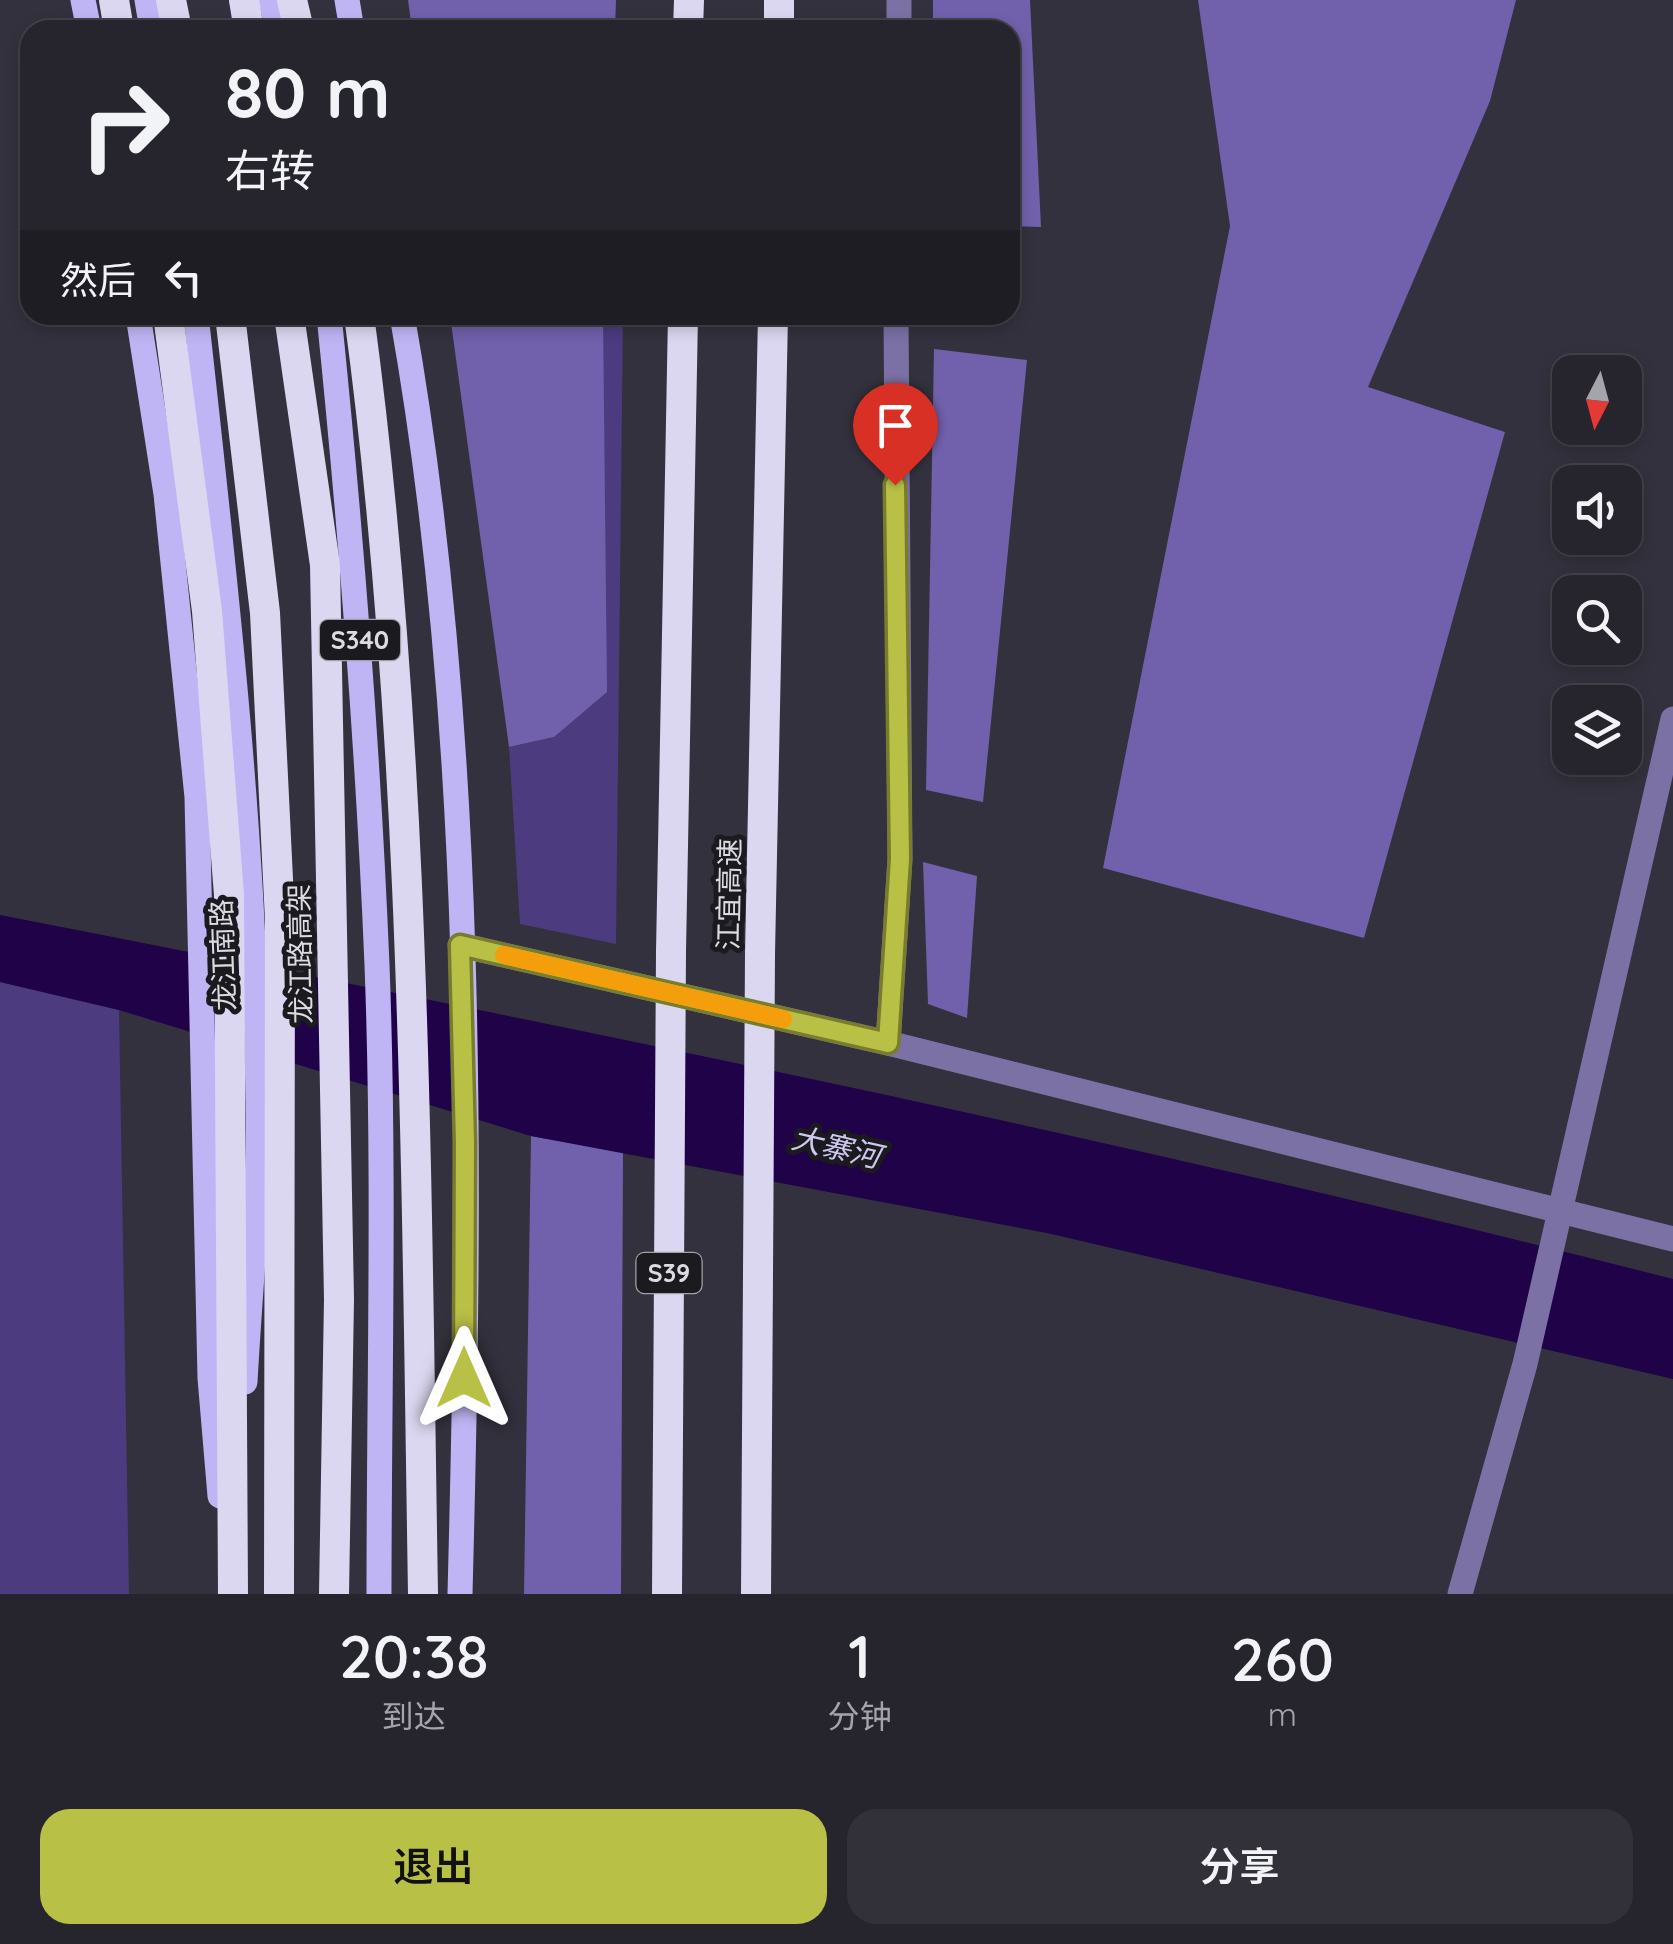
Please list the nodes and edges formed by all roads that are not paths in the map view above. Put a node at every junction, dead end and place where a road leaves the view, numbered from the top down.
1 (140, 325) edge
2 (169, 325) edge
3 (197, 325) edge
4 (231, 325) edge
5 (291, 325) edge
6 (330, 325) edge
7 (360, 325) edge
8 (404, 325) edge
9 (683, 325) edge
10 (773, 325) edge
11 (896, 325) edge
12 (1673, 720) edge
13 (242, 938) junction
14 (460, 945) junction
15 (888, 1043) junction
16 (231, 1097) junction
17 (1559, 1212) junction
18 (1673, 1240) edge
19 (232, 1594) edge
20 (279, 1594) edge
21 (334, 1594) edge
22 (379, 1594) edge
23 (423, 1594) edge
24 (460, 1594) edge
25 (667, 1594) edge
26 (756, 1594) edge
27 (1460, 1594) edge

1 - 16 main road
2 - 13 highway
3 - 13 main road, 龙江南路
4 - 20 highway, 龙江路高架
5 - 21 highway, 龙江路高架
6 - 22 main road, S340
7 - 23 highway
8 - 14 main road
9 - 25 highway, 江宜高速 / S39, bridge
10 - 26 highway, 江宜高速, bridge
11 - 15 street
12 - 17 street
13 - 16 highway
14 - 15 street
14 - 24 main road
15 - 17 street
16 - 19 highway
17 - 18 street
17 - 27 street

